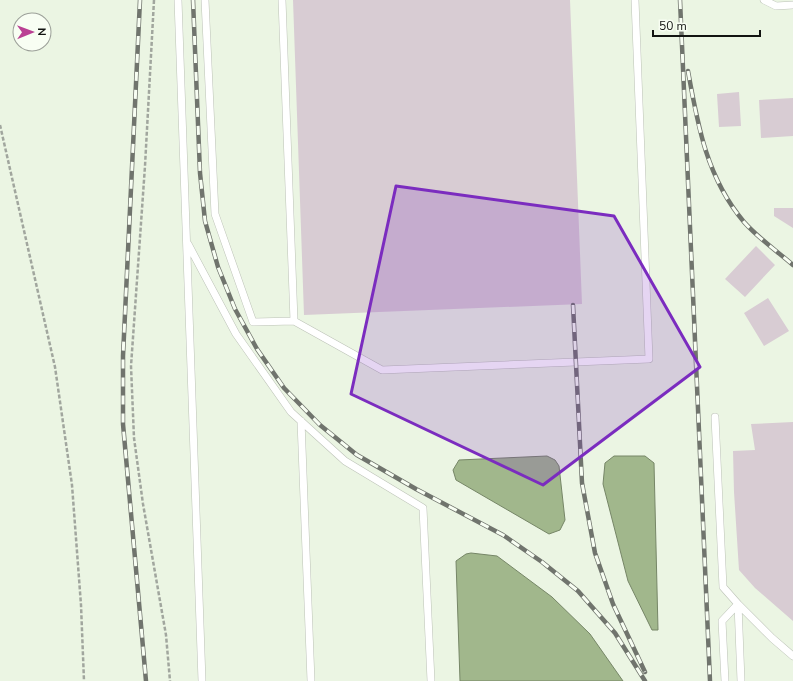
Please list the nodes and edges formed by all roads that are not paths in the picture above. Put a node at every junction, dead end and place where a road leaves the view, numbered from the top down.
1 (178, 0) edge
2 (205, 0) edge
3 (282, 0) edge
4 (635, 0) edge
5 (764, 0) edge
6 (793, 5) edge
7 (187, 242) junction
8 (294, 321) junction
9 (715, 417) dead end
10 (302, 422) junction
11 (738, 604) junction
12 (793, 656) edge
13 (202, 681) edge
14 (311, 681) edge
15 (431, 681) edge
16 (725, 681) edge
17 (741, 681) edge

1 - 7 lane
2 - 8 lane
3 - 8 lane
4 - 8 lane
5 - 6 lane
7 - 10 lane
7 - 13 lane
9 - 11 lane
10 - 14 lane
10 - 15 lane
11 - 12 lane
11 - 16 lane
11 - 17 lane

